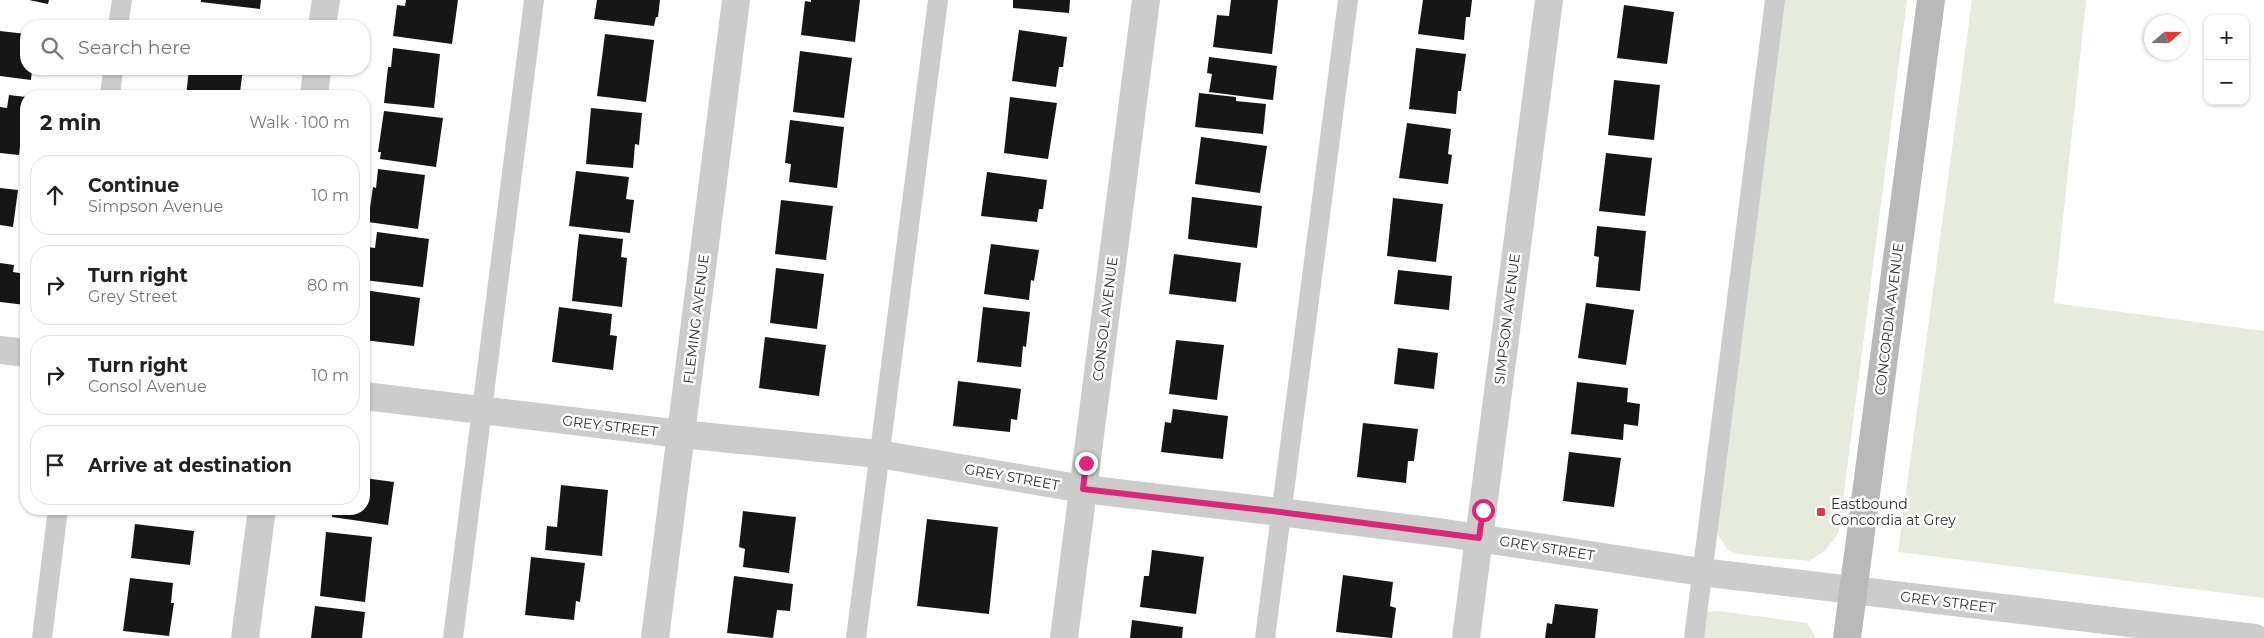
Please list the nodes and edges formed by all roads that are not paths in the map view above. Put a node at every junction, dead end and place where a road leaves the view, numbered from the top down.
1 (122, 0) edge
2 (326, 0) edge
3 (534, 0) edge
4 (736, 0) edge
5 (938, 0) edge
6 (1146, 0) edge
7 (1348, 0) edge
8 (1548, 0) edge
9 (1775, 0) edge
10 (1931, 0) edge
11 (119, 20) edge
12 (323, 20) edge
13 (112, 75) edge
14 (316, 75) edge
15 (111, 90) edge
16 (315, 90) edge
17 (0, 350) edge
18 (20, 352) edge
19 (370, 397) edge
20 (482, 411) junction
21 (681, 434) junction
22 (879, 454) junction
23 (1083, 489) junction
24 (1280, 512) junction
25 (57, 515) edge
26 (261, 515) edge
27 (1479, 538) junction
28 (1701, 572) junction
29 (1854, 590) junction
30 (42, 638) edge
31 (245, 638) edge
32 (453, 638) edge
33 (655, 638) edge
34 (856, 638) edge
35 (1064, 638) edge
36 (1265, 638) edge
37 (1466, 638) edge
38 (1694, 638) edge
39 (1847, 638) edge
40 (2255, 638) edge

1 - 11 lane
2 - 12 street
3 - 20 lane
4 - 21 street, FLEMING AVENUE
5 - 22 lane
6 - 23 street, CONSOL AVENUE
7 - 24 lane
8 - 27 street, SIMPSON AVENUE
9 - 28 lane
10 - 29 main road, CONCORDIA AVENUE
13 - 15 lane
14 - 16 street
17 - 18 street
19 - 20 street, GREY STREET
20 - 21 street, GREY STREET
20 - 32 lane
21 - 22 street, GREY STREET
21 - 33 street, FLEMING AVENUE
22 - 23 street, GREY STREET
22 - 34 lane
23 - 24 street, GREY STREET
23 - 35 street, CONSOL AVENUE
24 - 27 street, GREY STREET
24 - 36 lane
25 - 30 lane
26 - 31 street
27 - 28 street, GREY STREET
27 - 37 street, SIMPSON AVENUE
28 - 29 street, GREY STREET
28 - 38 lane
29 - 39 main road, CONCORDIA AVENUE
29 - 40 street, GREY STREET

